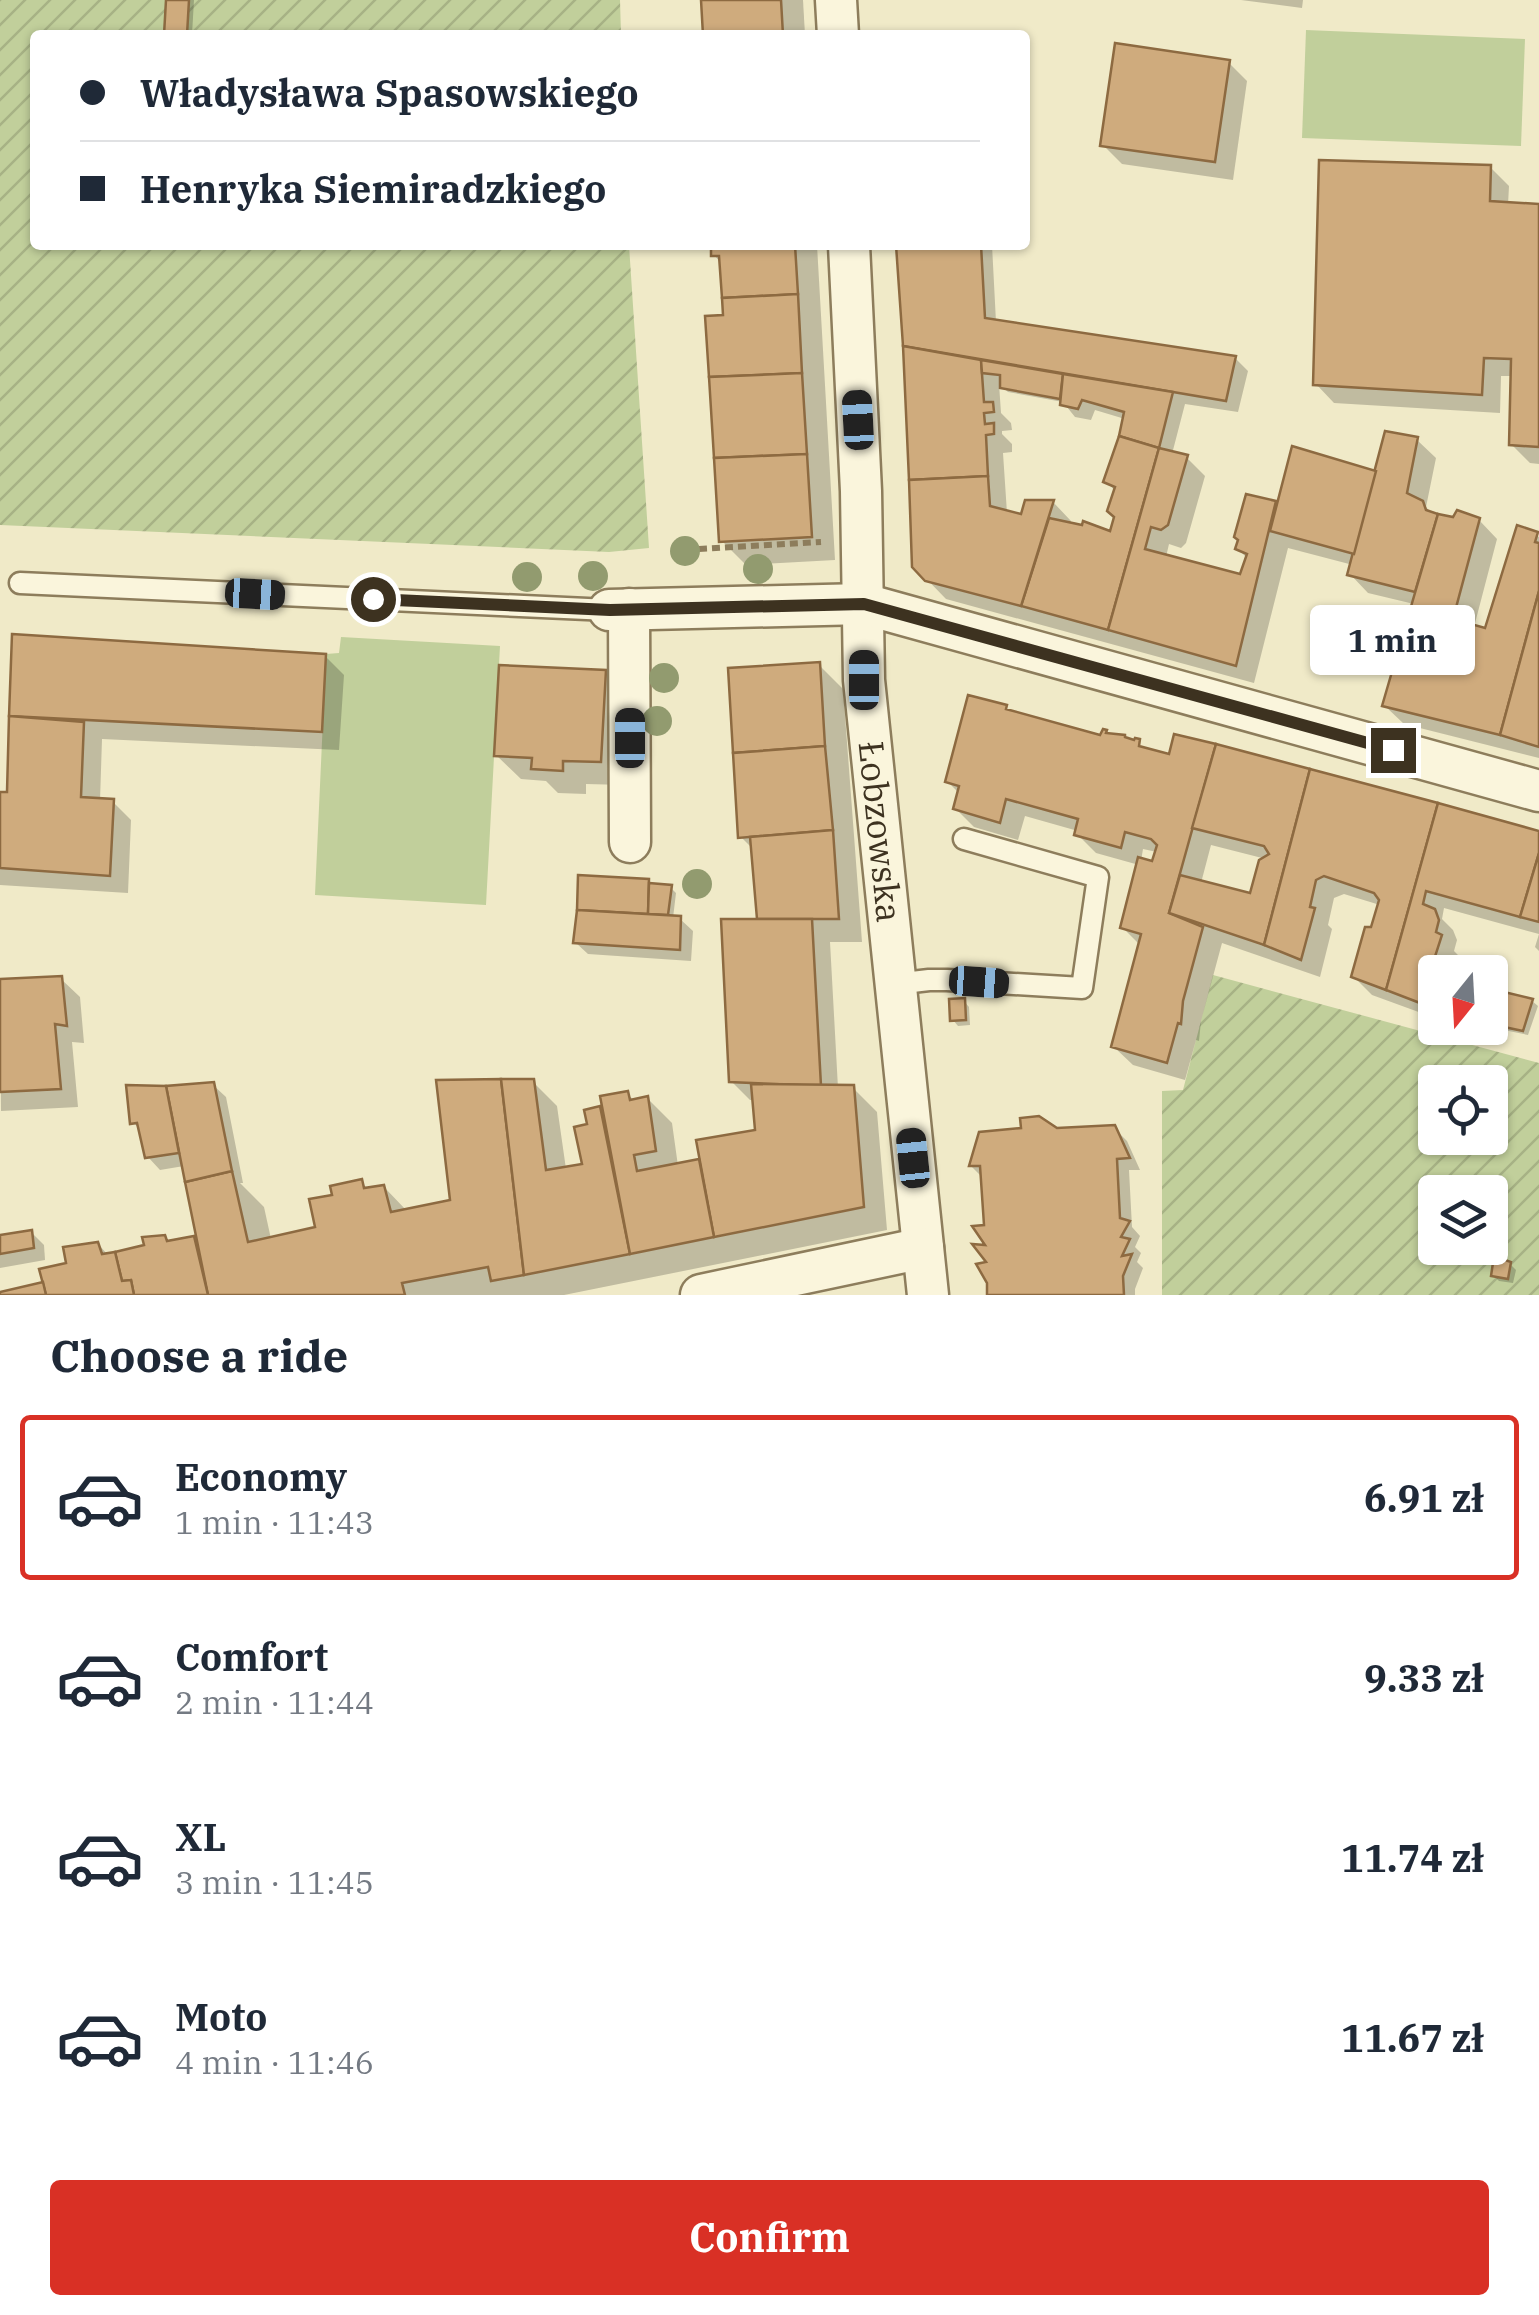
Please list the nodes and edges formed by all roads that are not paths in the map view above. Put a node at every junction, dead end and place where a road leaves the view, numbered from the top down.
1 (836, 0) edge
2 (838, 30) edge
3 (848, 250) edge
4 (20, 583) dead end
5 (864, 604) junction
6 (620, 610) junction
7 (1539, 791) edge
8 (964, 839) dead end
9 (630, 842) dead end
10 (895, 984) junction
11 (923, 1248) junction
12 (701, 1295) edge
13 (928, 1295) edge

1 - 2 street
3 - 5 street, Łobzowska
4 - 6 lane
5 - 6 street
5 - 7 street
5 - 10 street, Łobzowska
6 - 9 street
8 - 10 lane
10 - 11 street, Łobzowska
11 - 12 street
11 - 13 street, Łobzowska

